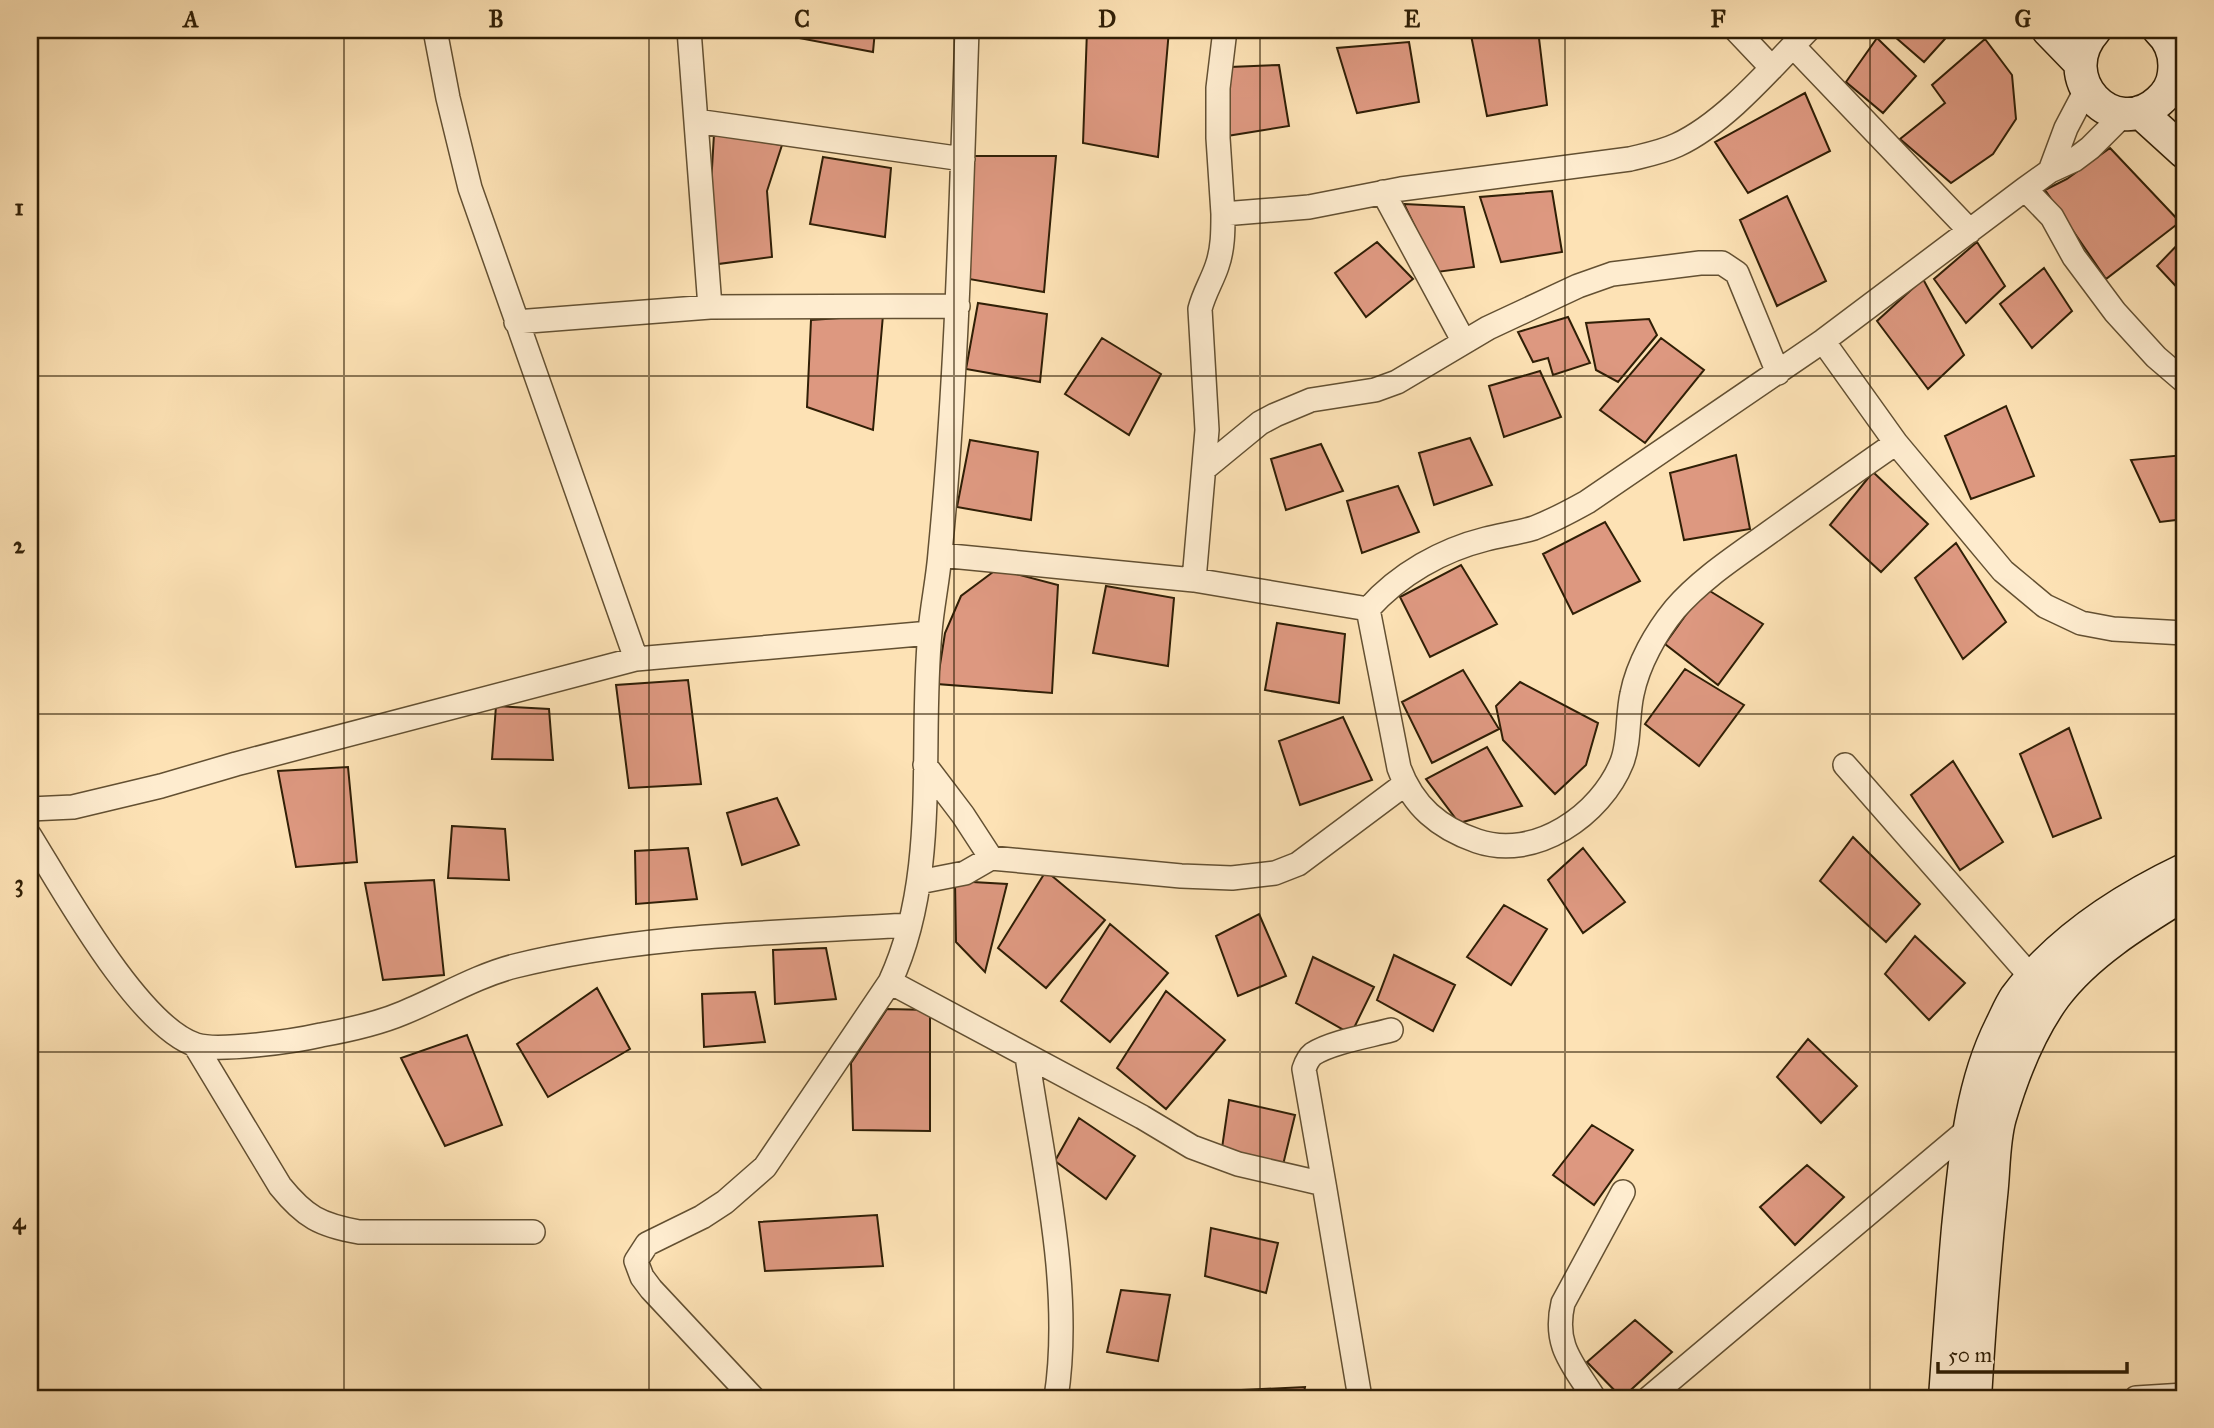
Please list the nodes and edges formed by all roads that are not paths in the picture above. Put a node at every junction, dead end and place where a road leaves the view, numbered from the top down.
1 (435, 30) edge
2 (689, 30) edge
3 (967, 30) edge
4 (1225, 30) edge
5 (1736, 30) edge
6 (2048, 30) edge
7 (2095, 30) edge
8 (2159, 30) edge
9 (1801, 38) edge
10 (1772, 68) junction
11 (2082, 76) junction
12 (2178, 90) edge
13 (2132, 113) junction
14 (696, 121) junction
15 (2184, 152) edge
16 (963, 159) junction
17 (2050, 171) junction
18 (2025, 189) junction
19 (1383, 192) junction
20 (1223, 214) junction
21 (1970, 231) junction
22 (958, 306) junction
23 (710, 307) junction
24 (516, 322) junction
25 (1823, 341) junction
26 (1464, 342) junction
27 (1778, 373) junction
28 (2184, 381) edge
29 (1896, 443) junction
30 (1204, 469) junction
31 (940, 555) junction
32 (1194, 580) junction
33 (1368, 608) junction
34 (930, 633) junction
35 (2184, 633) edge
36 (636, 659) junction
37 (925, 765) junction
38 (1845, 765) dead end
39 (1405, 784) junction
40 (30, 809) edge
41 (30, 836) edge
42 (991, 858) junction
43 (2184, 870) edge
44 (919, 882) junction
45 (2184, 894) edge
46 (909, 925) junction
47 (2032, 978) junction
48 (890, 982) junction
49 (1391, 1030) dead end
50 (195, 1045) junction
51 (1027, 1056) junction
52 (1971, 1127) junction
53 (1324, 1184) junction
54 (1623, 1192) dead end
55 (533, 1232) dead end
56 (2184, 1395) edge
57 (753, 1398) edge
58 (1056, 1398) edge
59 (1360, 1398) edge
60 (1594, 1398) edge
61 (1648, 1398) edge
62 (1945, 1398) edge
63 (1975, 1398) edge
64 (2136, 1398) edge

1 - 24 street
2 - 14 street
3 - 16 street
4 - 20 street
5 - 10 street
6 - 11 main road
7 - 11 main road
8 - 12 main road
9 - 10 street
9 - 21 street
10 - 19 street
11 - 13 main road
11 - 17 street
12 - 13 main road
13 - 15 main road
13 - 17 street
14 - 16 street
14 - 23 street
16 - 22 street
17 - 18 street
18 - 21 street
18 - 28 street
19 - 20 street
19 - 26 street
20 - 30 street
21 - 25 street
22 - 23 street
22 - 31 street
23 - 24 street
24 - 36 street
25 - 27 street
25 - 29 street
26 - 27 street
26 - 30 street
27 - 33 street
29 - 35 street
29 - 39 street
30 - 32 street
31 - 32 street
31 - 34 street
32 - 33 street
33 - 39 street
34 - 36 street
34 - 37 street
36 - 40 street
37 - 42 street
37 - 44 street
38 - 47 street
39 - 42 street
41 - 50 street
42 - 44 street
43 - 47 main road
44 - 46 street
45 - 63 main road
46 - 48 street
46 - 50 street
47 - 52 main road
48 - 51 street
48 - 57 street
49 - 53 street
50 - 55 street
51 - 53 street
51 - 58 street
52 - 61 street
52 - 62 main road
53 - 59 street
54 - 60 street
56 - 64 street

